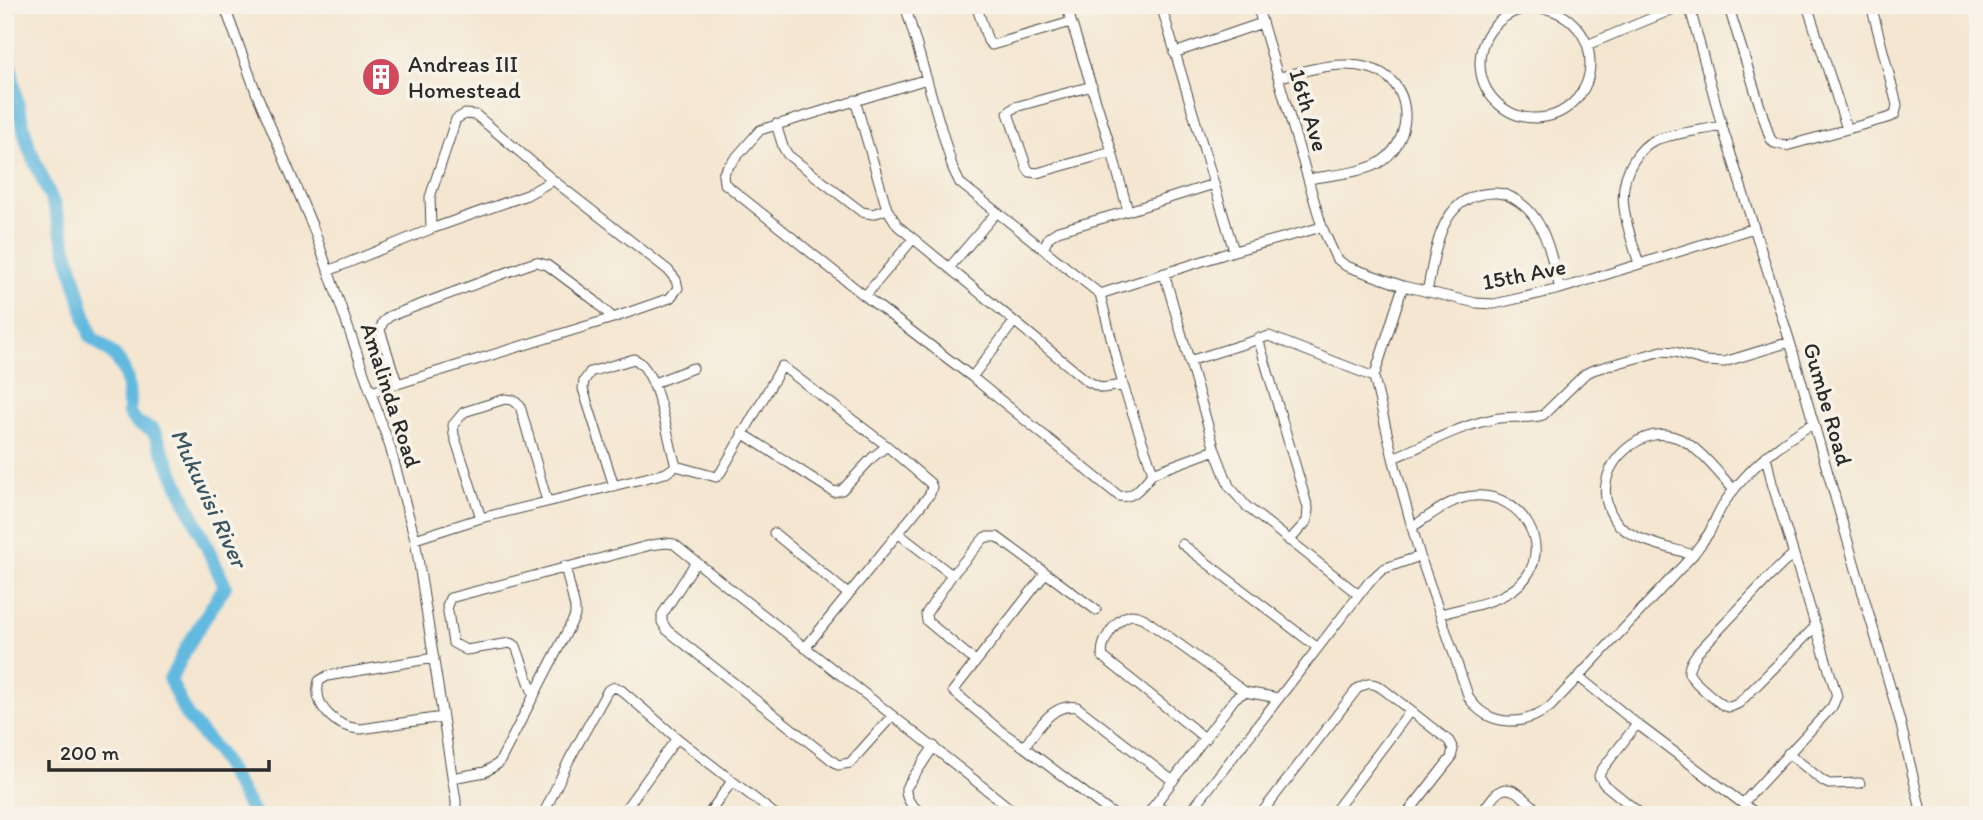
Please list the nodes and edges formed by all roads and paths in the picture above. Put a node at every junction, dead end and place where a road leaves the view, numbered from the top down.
1 (224, 5) edge
2 (905, 5) edge
3 (976, 5) edge
4 (1066, 5) edge
5 (1161, 5) edge
6 (1257, 5) edge
7 (1683, 5) edge
8 (1689, 5) edge
9 (1728, 5) edge
10 (1807, 5) edge
11 (1871, 5) edge
12 (1071, 22) junction
13 (1262, 23) junction
14 (1587, 45) junction
15 (1174, 53) junction
16 (1280, 77) junction
17 (927, 79) junction
18 (1092, 86) junction
19 (855, 100) junction
20 (776, 124) junction
21 (1722, 126) junction
22 (1847, 129) junction
23 (1112, 152) junction
24 (1310, 179) junction
25 (553, 180) junction
26 (1214, 184) junction
27 (887, 209) junction
28 (1128, 211) junction
29 (996, 213) junction
30 (1322, 227) junction
31 (1754, 228) junction
32 (431, 229) junction
33 (913, 239) junction
34 (1043, 249) junction
35 (1234, 251) junction
36 (1639, 264) junction
37 (949, 268) junction
38 (328, 271) junction
39 (1164, 273) junction
40 (1403, 286) junction
41 (1560, 289) junction
42 (1427, 292) junction
43 (1100, 293) junction
44 (865, 296) junction
45 (613, 318) junction
46 (1014, 321) junction
47 (1258, 338) junction
48 (1790, 342) junction
49 (1189, 361) junction
50 (693, 368) dead end
51 (972, 377) junction
52 (1374, 377) junction
53 (397, 383) junction
54 (654, 383) junction
55 (1123, 385) junction
56 (371, 392) junction
57 (1814, 423) junction
58 (742, 433) junction
59 (887, 446) junction
60 (1216, 450) junction
61 (1766, 456) junction
62 (1393, 458) junction
63 (677, 466) junction
64 (1153, 473) junction
65 (614, 486) junction
66 (1734, 489) junction
67 (547, 501) junction
68 (481, 518) junction
69 (1412, 527) junction
70 (774, 533) dead end
71 (899, 534) junction
72 (415, 539) junction
73 (1289, 541) junction
74 (1182, 544) dead end
75 (1793, 554) junction
76 (1693, 555) junction
77 (1420, 556) junction
78 (696, 562) junction
79 (565, 566) junction
80 (1045, 574) junction
81 (952, 575) junction
82 (848, 594) junction
83 (1359, 595) junction
84 (1096, 610) dead end
85 (1440, 614) junction
86 (1816, 626) junction
87 (805, 648) junction
88 (1318, 648) junction
89 (434, 658) junction
90 (975, 661) junction
91 (1579, 677) junction
92 (1245, 692) junction
93 (534, 696) junction
94 (1279, 698) junction
95 (1410, 711) junction
96 (892, 716) junction
97 (442, 718) junction
98 (1637, 724) junction
99 (677, 738) junction
100 (1206, 739) junction
101 (934, 746) junction
102 (1024, 747) junction
103 (1788, 753) junction
104 (452, 778) junction
105 (733, 781) junction
106 (1173, 782) junction
107 (1860, 783) dead end
108 (1156, 803) junction
109 (1743, 803) junction
110 (456, 815) edge
111 (543, 815) edge
112 (621, 815) edge
113 (708, 815) edge
114 (776, 815) edge
115 (924, 815) edge
116 (1018, 815) edge
117 (1114, 815) edge
118 (1147, 815) edge
119 (1171, 815) edge
120 (1188, 815) edge
121 (1260, 815) edge
122 (1332, 815) edge
123 (1406, 815) edge
124 (1480, 815) edge
125 (1540, 815) edge
126 (1642, 815) edge
127 (1758, 815) edge
128 (1922, 815) edge

1 - 38 street, Amalinda Road
2 - 17 street
3 - 12 street
4 - 12 street
5 - 15 street
6 - 13 street, 16th Ave
7 - 14 street
8 - 21 street, Gumbe Road
9 - 22 street
10 - 22 street
11 - 22 street
12 - 18 street
13 - 15 street
13 - 16 street, 16th Ave
14 - 14 street
15 - 26 street
16 - 24 street, 16th Ave
16 - 24 street
17 - 19 street
17 - 29 street
18 - 23 street
18 - 23 street
19 - 20 street
19 - 27 street
20 - 27 street
20 - 44 street
21 - 31 street, Gumbe Road
21 - 36 street
23 - 28 street
24 - 30 street, 16th Ave
25 - 32 street
25 - 32 street
25 - 45 street
26 - 28 street
26 - 35 street
27 - 33 street
28 - 34 street
29 - 34 street
29 - 37 street
30 - 35 street
30 - 40 street, 15th Ave
31 - 36 street, 15th Ave
31 - 48 street, Gumbe Road
32 - 38 street
33 - 37 street
33 - 44 street
34 - 43 street
35 - 39 street
36 - 41 street, 15th Ave
37 - 46 street
38 - 56 street, Amalinda Road
39 - 43 street
39 - 49 street
40 - 42 street, 15th Ave
40 - 52 street
41 - 42 street, 15th Ave
41 - 42 street
43 - 55 street
44 - 51 street
45 - 53 street
45 - 53 street
46 - 51 street
46 - 55 street
47 - 49 street
47 - 52 street
47 - 73 street
48 - 57 street, Gumbe Road
48 - 62 street
49 - 60 street
50 - 54 street
51 - 64 street
52 - 62 street
53 - 56 street
54 - 63 street
54 - 65 street
55 - 64 street
56 - 72 street, Amalinda Road
57 - 61 street
57 - 128 street, Gumbe Road
58 - 59 street
58 - 59 street
58 - 63 street
59 - 71 street
60 - 64 street
60 - 73 street
61 - 66 street
61 - 75 street
62 - 69 street
63 - 65 street
65 - 67 street
66 - 76 street
66 - 76 street
67 - 68 street
67 - 68 street
68 - 72 street
69 - 77 street
69 - 85 street
70 - 82 street
71 - 81 street
71 - 82 street
72 - 89 street, Amalinda Road
73 - 83 street
74 - 88 street
75 - 86 street
75 - 86 street
76 - 91 street
77 - 83 street
77 - 85 street
78 - 79 street
78 - 87 street
78 - 96 street
79 - 93 street
79 - 93 street
80 - 81 street
80 - 84 street
80 - 90 street
81 - 90 street
82 - 87 street
83 - 88 street
85 - 91 street
86 - 103 street
87 - 96 street
88 - 94 street
89 - 97 street, Amalinda Road
89 - 97 street
90 - 102 street
91 - 98 street
92 - 94 street
92 - 100 street
92 - 100 street
93 - 104 street
94 - 120 street
95 - 121 street
95 - 122 street
95 - 123 street
96 - 101 street
97 - 104 street, Amalinda Road
98 - 109 street
98 - 126 street
99 - 105 street
99 - 111 street
99 - 112 street
100 - 106 street
101 - 115 street
101 - 116 street
102 - 106 street
102 - 117 street
103 - 107 street
103 - 109 street
104 - 110 street, Amalinda Road
105 - 113 street
105 - 114 street
106 - 108 street
108 - 118 street
108 - 119 street
109 - 127 street
124 - 125 street

